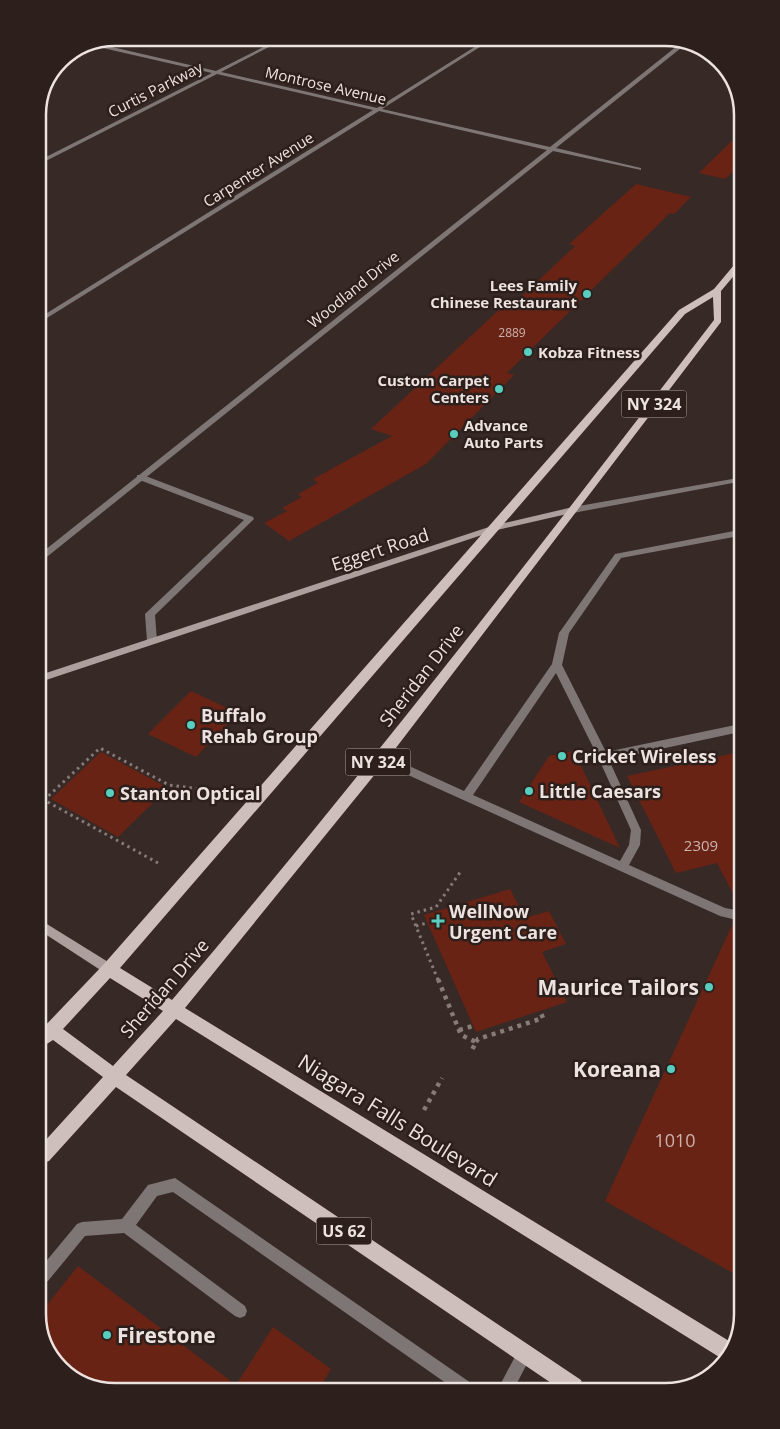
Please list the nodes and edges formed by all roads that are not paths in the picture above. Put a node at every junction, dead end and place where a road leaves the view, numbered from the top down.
1 (268, 46) edge
2 (479, 46) edge
3 (105, 47) edge
4 (678, 48) edge
5 (216, 72) junction
6 (377, 109) junction
7 (551, 149) junction
8 (46, 159) edge
9 (639, 169) dead end
10 (734, 271) edge
11 (717, 292) junction
12 (46, 317) edge
13 (140, 477) junction
14 (734, 481) edge
15 (573, 510) junction
16 (495, 528) junction
17 (734, 534) edge
18 (46, 553) edge
19 (152, 641) junction
20 (557, 665) junction
21 (46, 676) edge
22 (734, 729) edge
23 (603, 757) junction
24 (380, 758) junction
25 (466, 796) junction
26 (622, 867) junction
27 (734, 915) edge
28 (46, 929) edge
29 (109, 969) junction
30 (175, 1008) junction
31 (46, 1030) edge
32 (46, 1032) edge
33 (114, 1076) junction
34 (46, 1152) edge
35 (126, 1226) junction
36 (46, 1272) edge
37 (240, 1312) dead end
38 (724, 1349) edge
39 (524, 1354) junction
40 (459, 1383) edge
41 (509, 1383) edge
42 (568, 1383) edge

1 - 5 street, Curtis Parkway
2 - 6 street, Carpenter Avenue
3 - 5 street, Montrose Avenue
4 - 7 street, Woodland Drive
5 - 6 street, Montrose Avenue
5 - 8 street, Curtis Parkway
6 - 7 street, Montrose Avenue
6 - 12 street, Carpenter Avenue
7 - 9 street, Montrose Avenue
7 - 13 street, Woodland Drive
10 - 11 main road, NY 324
11 - 15 main road, Sheridan Drive / NY 324
11 - 16 main road, NY 324
13 - 18 street, Woodland Drive
13 - 19 street
14 - 15 street, Eggert Road
15 - 16 main road, Eggert Road
15 - 24 main road, Sheridan Drive / NY 324
16 - 19 main road, Eggert Road
16 - 29 main road, NY 324
17 - 20 street
19 - 21 main road, Eggert Road
20 - 23 street
20 - 25 street
22 - 23 street
23 - 26 street
24 - 25 street
24 - 30 main road, Sheridan Drive / NY 324
25 - 26 street
26 - 27 street
28 - 29 main road, Niagara Falls Boulevard
29 - 30 main road, Niagara Falls Boulevard
29 - 31 main road
30 - 33 main road, Sheridan Drive / NY 324
30 - 38 main road, Niagara Falls Boulevard
32 - 33 main road
33 - 34 main road, Sheridan Drive
33 - 39 main road, US 62
35 - 36 street
35 - 37 street
35 - 40 street
39 - 41 street
39 - 42 main road, US 62

